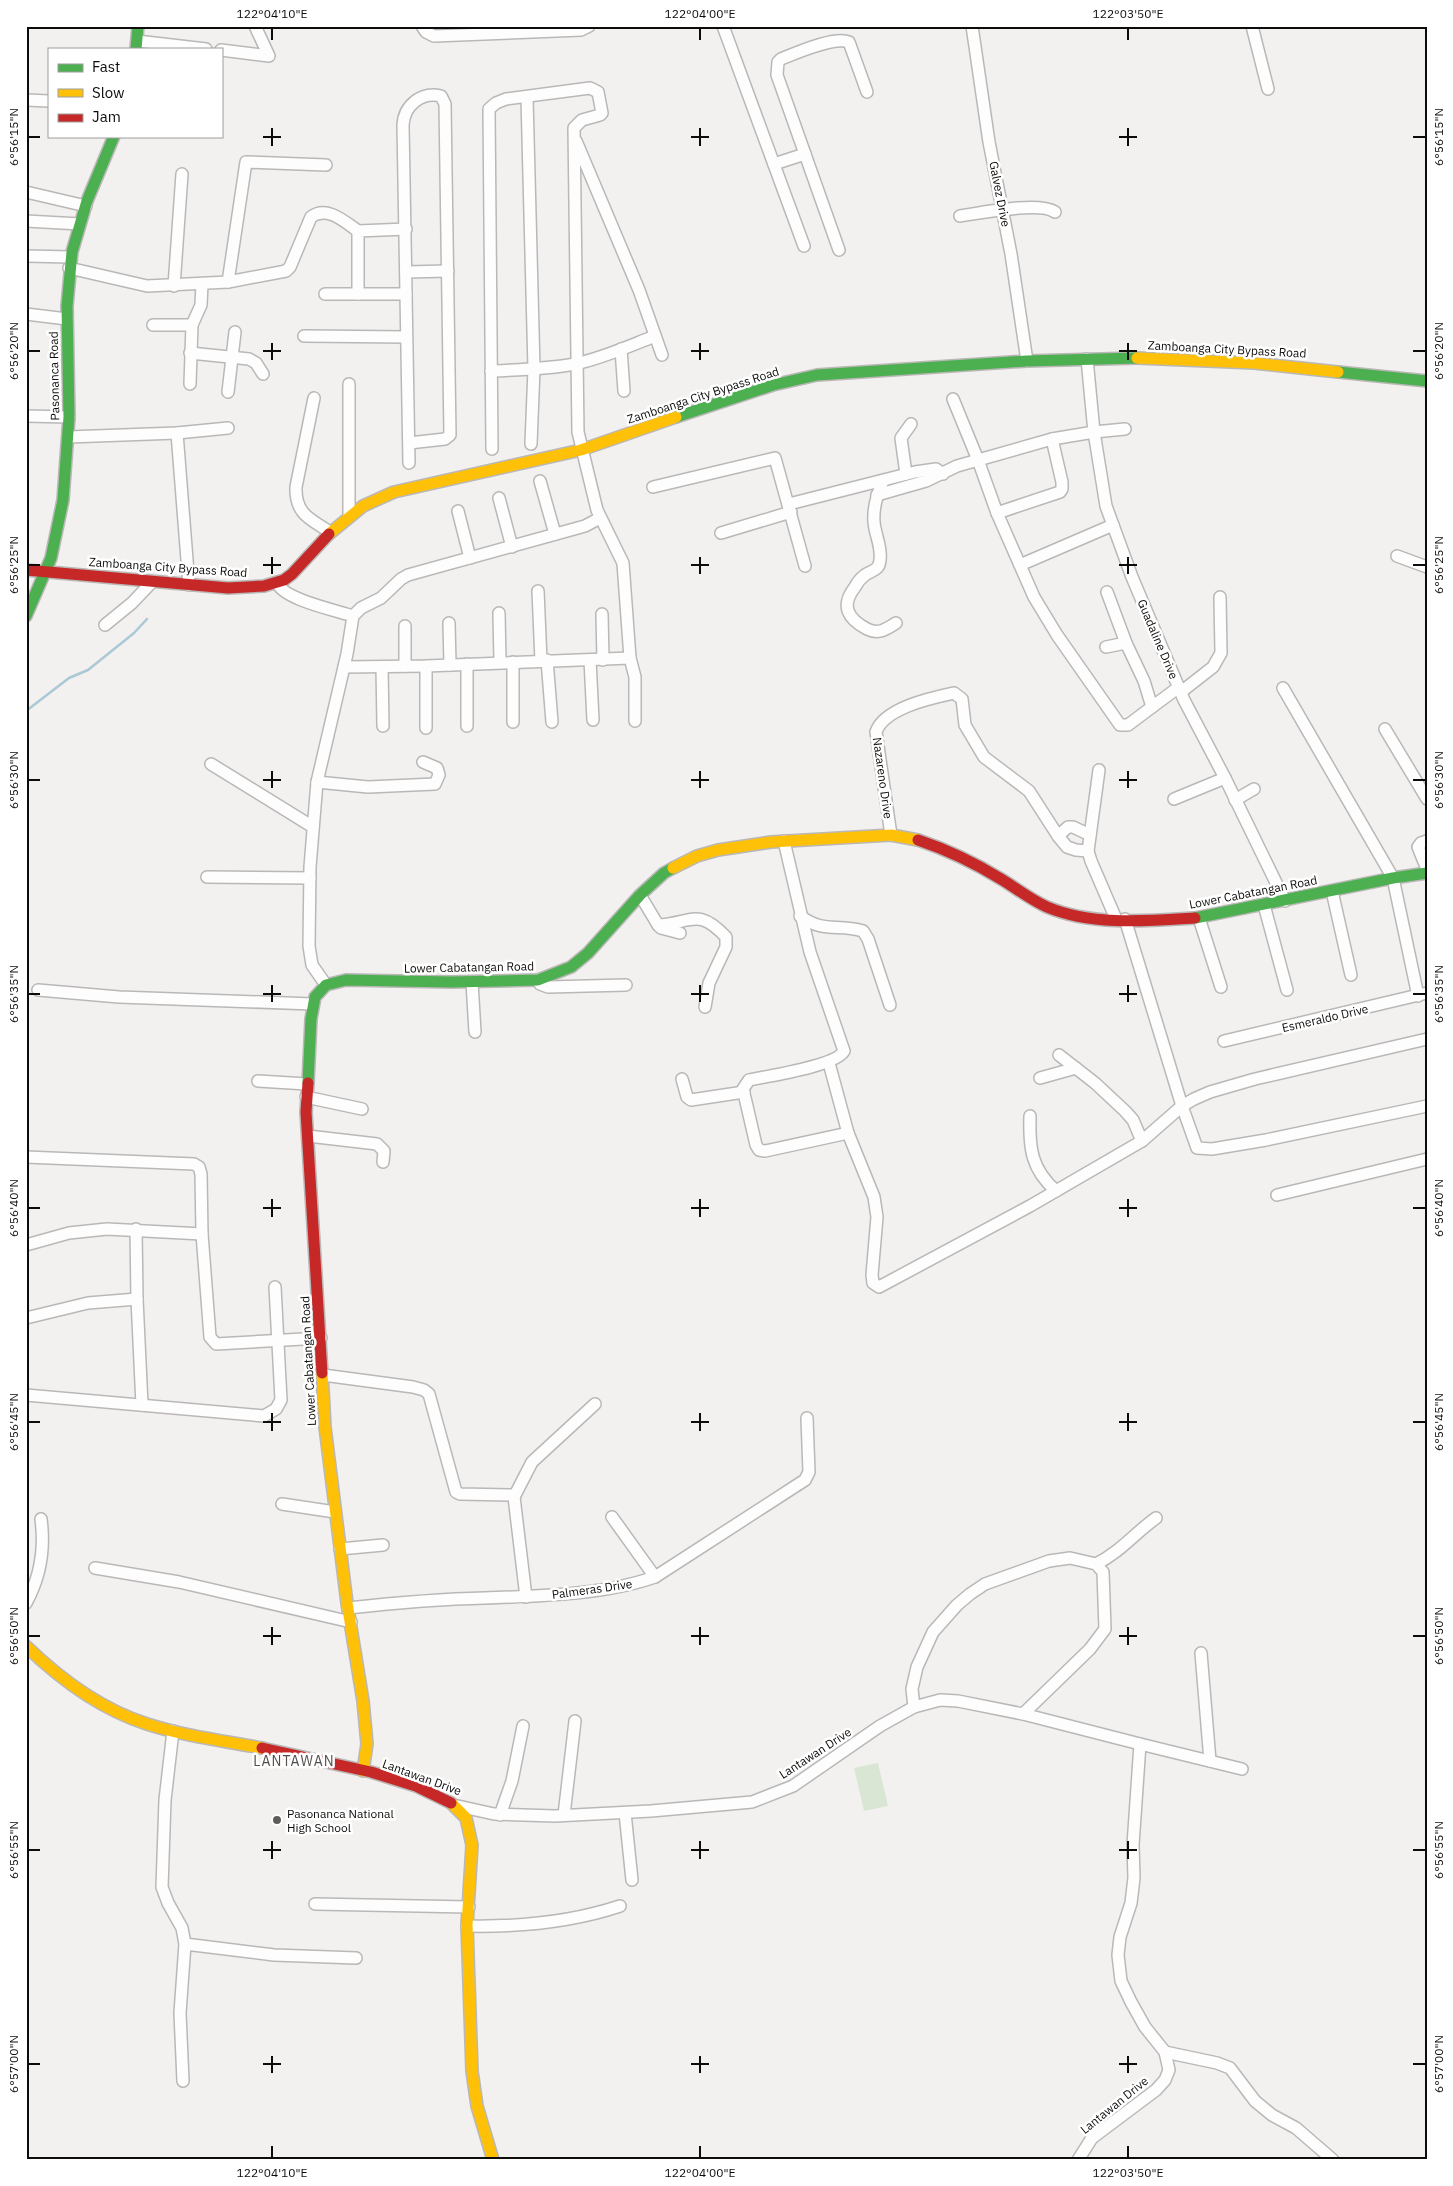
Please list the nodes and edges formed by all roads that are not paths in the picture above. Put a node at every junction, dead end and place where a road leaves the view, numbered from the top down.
1 (138, 26) edge
2 (255, 26) edge
3 (422, 26) edge
4 (589, 26) edge
5 (723, 26) edge
6 (972, 26) edge
7 (1252, 26) edge
8 (471, 30) edge
9 (136, 45) edge
10 (188, 48) edge
11 (222, 50) edge
12 (1268, 89) dead end
13 (867, 92) dead end
14 (527, 98) junction
15 (26, 100) edge
16 (48, 101) edge
17 (113, 138) edge
18 (575, 138) junction
19 (805, 154) junction
20 (774, 164) junction
21 (326, 165) dead end
22 (182, 174) dead end
23 (26, 192) edge
24 (86, 206) junction
25 (1003, 210) junction
26 (1055, 212) dead end
27 (960, 216) dead end
28 (26, 221) edge
29 (80, 224) junction
30 (406, 229) junction
31 (358, 231) junction
32 (804, 246) dead end
33 (839, 250) dead end
34 (26, 256) edge
35 (70, 262) junction
36 (448, 271) junction
37 (406, 272) junction
38 (228, 282) junction
39 (202, 284) junction
40 (174, 286) junction
41 (325, 294) dead end
42 (358, 294) junction
43 (406, 294) junction
44 (26, 314) edge
45 (67, 319) junction
46 (153, 324) dead end
47 (192, 325) junction
48 (234, 332) dead end
49 (304, 336) dead end
50 (655, 336) junction
51 (406, 337) junction
52 (621, 349) junction
53 (190, 353) junction
54 (662, 355) dead end
55 (232, 357) junction
56 (1087, 359) junction
57 (1028, 361) junction
58 (576, 364) junction
59 (534, 369) junction
60 (491, 371) junction
61 (263, 374) dead end
62 (1427, 381) edge
63 (190, 384) dead end
64 (349, 384) dead end
65 (624, 391) dead end
66 (228, 392) dead end
67 (314, 398) dead end
68 (953, 399) dead end
69 (26, 416) edge
70 (69, 416) junction
71 (910, 424) dead end
72 (228, 428) dead end
73 (1125, 430) dead end
74 (1094, 432) junction
75 (177, 433) junction
76 (68, 437) junction
77 (1052, 439) junction
78 (409, 443) junction
79 (531, 444) dead end
80 (492, 449) dead end
81 (581, 450) junction
82 (978, 460) junction
83 (409, 463) dead end
84 (906, 474) junction
85 (943, 474) junction
86 (540, 481) dead end
87 (883, 481) junction
88 (653, 487) dead end
89 (877, 495) junction
90 (499, 498) dead end
91 (790, 508) junction
92 (458, 511) dead end
93 (997, 513) junction
94 (349, 516) junction
95 (600, 518) junction
96 (1113, 525) junction
97 (330, 532) junction
98 (721, 533) dead end
99 (555, 534) junction
100 (512, 547) junction
101 (1398, 556) dead end
102 (470, 558) junction
103 (1020, 565) junction
104 (805, 566) dead end
105 (1427, 567) edge
106 (26, 570) edge
107 (47, 572) junction
108 (152, 582) junction
109 (277, 583) junction
110 (189, 585) junction
111 (538, 591) dead end
112 (1107, 592) dead end
113 (1220, 597) dead end
114 (27, 610) edge
115 (499, 613) dead end
116 (602, 614) dead end
117 (353, 616) junction
118 (449, 623) dead end
119 (896, 624) dead end
120 (105, 625) dead end
121 (405, 626) dead end
122 (1126, 644) junction
123 (1106, 647) dead end
124 (630, 658) junction
125 (590, 660) junction
126 (603, 660) junction
127 (544, 661) junction
128 (500, 662) junction
129 (513, 662) junction
130 (466, 664) junction
131 (450, 665) junction
132 (405, 666) junction
133 (426, 666) junction
134 (344, 667) junction
135 (382, 667) junction
136 (1283, 688) dead end
137 (1180, 689) junction
138 (1152, 707) junction
139 (593, 720) dead end
140 (635, 721) dead end
141 (513, 722) dead end
142 (552, 722) dead end
143 (383, 726) dead end
144 (468, 726) dead end
145 (426, 728) dead end
146 (1385, 729) dead end
147 (423, 762) dead end
148 (211, 764) dead end
149 (1099, 770) dead end
150 (1225, 778) junction
151 (317, 782) junction
152 (1254, 789) dead end
153 (1174, 799) dead end
154 (1427, 799) edge
155 (1235, 800) junction
156 (313, 827) junction
157 (891, 834) junction
158 (1090, 835) junction
159 (1058, 836) junction
160 (784, 840) junction
161 (1427, 841) edge
162 (1088, 851) junction
163 (1427, 871) edge
164 (207, 877) dead end
165 (310, 878) junction
166 (1393, 878) junction
167 (1332, 891) junction
168 (640, 895) junction
169 (1285, 901) junction
170 (1264, 905) junction
171 (800, 916) junction
172 (1199, 918) junction
173 (1120, 919) junction
174 (658, 925) junction
175 (680, 933) dead end
176 (1351, 975) dead end
177 (538, 980) junction
178 (472, 982) junction
179 (326, 984) junction
180 (626, 985) dead end
181 (1221, 987) dead end
182 (38, 990) dead end
183 (1287, 990) dead end
184 (1422, 995) edge
185 (313, 1004) junction
186 (890, 1006) dead end
187 (705, 1008) dead end
188 (475, 1032) dead end
189 (1427, 1039) edge
190 (1224, 1041) dead end
191 (1059, 1054) dead end
192 (829, 1063) junction
193 (1076, 1068) junction
194 (1040, 1078) dead end
195 (682, 1079) dead end
196 (258, 1081) dead end
197 (307, 1084) junction
198 (744, 1092) junction
199 (306, 1097) junction
200 (1182, 1106) junction
201 (1427, 1106) edge
202 (362, 1109) dead end
203 (1030, 1116) dead end
204 (848, 1133) junction
205 (308, 1136) junction
206 (1142, 1141) junction
207 (26, 1157) edge
208 (1427, 1159) edge
209 (383, 1162) dead end
210 (1056, 1191) junction
211 (1277, 1195) dead end
212 (136, 1230) junction
213 (202, 1234) junction
214 (26, 1245) edge
215 (275, 1288) dead end
216 (137, 1299) junction
217 (26, 1318) edge
218 (321, 1338) junction
219 (278, 1340) junction
220 (323, 1375) junction
221 (26, 1395) edge
222 (596, 1404) dead end
223 (142, 1405) junction
224 (807, 1418) dead end
225 (514, 1497) junction
226 (282, 1504) dead end
227 (335, 1512) junction
228 (612, 1517) dead end
229 (41, 1518) dead end
230 (1156, 1518) dead end
231 (383, 1545) dead end
232 (340, 1549) junction
233 (1096, 1564) junction
234 (95, 1568) dead end
235 (655, 1576) junction
236 (526, 1597) junction
237 (26, 1603) edge
238 (348, 1608) junction
239 (351, 1622) junction
240 (26, 1646) edge
241 (1201, 1653) dead end
242 (914, 1707) junction
243 (1022, 1714) junction
244 (576, 1721) dead end
245 (523, 1726) dead end
246 (173, 1731) junction
247 (1140, 1744) junction
248 (1210, 1761) junction
249 (1242, 1769) dead end
250 (363, 1771) junction
251 (458, 1806) junction
252 (625, 1812) junction
253 (500, 1814) junction
254 (564, 1816) junction
255 (632, 1880) dead end
256 (315, 1904) dead end
257 (620, 1906) dead end
258 (469, 1907) junction
259 (467, 1926) junction
260 (185, 1944) junction
261 (356, 1958) dead end
262 (1166, 2052) junction
263 (183, 2081) dead end
264 (493, 2160) edge
265 (1078, 2160) edge
266 (1333, 2160) edge

1 - 9 street
2 - 11 street
3 - 8 street
4 - 8 street
5 - 20 street
6 - 25 street, Galvez Drive
7 - 12 street
9 - 10 street
13 - 19 street
14 - 18 street
14 - 59 street
14 - 60 street
15 - 16 street
17 - 24 street, Pasonanca Road
18 - 50 street
18 - 58 street
19 - 20 street
19 - 33 street
20 - 32 street
21 - 38 street
22 - 40 street
23 - 24 street
24 - 29 street, Pasonanca Road
25 - 26 street
25 - 27 street
25 - 57 street, Galvez Drive
28 - 29 street
29 - 35 street, Pasonanca Road
30 - 31 street
30 - 36 street
30 - 37 street
31 - 38 street
31 - 42 street
34 - 35 street
35 - 40 street
35 - 45 street, Pasonanca Road
36 - 37 street
36 - 78 street
37 - 43 street
38 - 39 street
39 - 40 street
39 - 47 street
41 - 42 street
42 - 43 street
43 - 51 street
44 - 45 street
45 - 70 street, Pasonanca Road
46 - 47 street
47 - 53 street
48 - 55 street
49 - 51 street
50 - 52 street
50 - 54 street
51 - 78 street
52 - 58 street
52 - 65 street
53 - 55 street
53 - 63 street
55 - 61 street
55 - 66 street
56 - 57 street, Zamboanga City Bypass Road
56 - 62 street, Zamboanga City Bypass Road
56 - 74 street, Guadaline Drive
57 - 81 street, Zamboanga City Bypass Road
58 - 59 street
58 - 81 street
59 - 60 street
59 - 79 street
60 - 80 street
64 - 94 street
67 - 97 street
68 - 82 street
69 - 70 street
70 - 76 street, Pasonanca Road
71 - 84 street
72 - 75 street
73 - 74 street
74 - 77 street
74 - 96 street, Guadaline Drive
75 - 76 street
75 - 110 street
76 - 107 street, Pasonanca Road
77 - 82 street
77 - 93 street
78 - 83 street
81 - 94 street, Zamboanga City Bypass Road
81 - 95 street
82 - 85 street
82 - 93 street
84 - 85 street
84 - 87 street
85 - 89 street
86 - 99 street
87 - 89 street
87 - 91 street
88 - 91 street
89 - 119 street
90 - 100 street
91 - 98 street
91 - 104 street
92 - 102 street
93 - 103 street
94 - 97 street, Zamboanga City Bypass Road
95 - 99 street
95 - 124 street
96 - 103 street
96 - 137 street, Guadaline Drive
97 - 109 street, Zamboanga City Bypass Road
99 - 100 street
100 - 102 street
101 - 105 street
102 - 117 street
103 - 138 street
106 - 107 street, Zamboanga City Bypass Road
107 - 108 street, Zamboanga City Bypass Road
107 - 114 street, Pasonanca Road
108 - 110 street, Zamboanga City Bypass Road
108 - 120 street
109 - 110 street, Zamboanga City Bypass Road
109 - 117 street
111 - 127 street
112 - 122 street
113 - 137 street
115 - 128 street
116 - 126 street
117 - 134 street
118 - 131 street
121 - 132 street
122 - 123 street
122 - 138 street
124 - 126 street
124 - 140 street
125 - 126 street
125 - 127 street
125 - 139 street
127 - 129 street
127 - 142 street
128 - 129 street
128 - 130 street
129 - 141 street
130 - 131 street
130 - 144 street
131 - 133 street
132 - 133 street
132 - 135 street
133 - 145 street
134 - 135 street
134 - 151 street
135 - 143 street
136 - 166 street
137 - 138 street
137 - 150 street, Guadaline Drive
146 - 154 street
147 - 151 street
148 - 156 street
149 - 158 street
150 - 153 street
150 - 155 street, Guadaline Drive
151 - 156 street
152 - 155 street
155 - 169 street, Guadaline Drive
156 - 165 street
157 - 159 street, Nazareno Drive
157 - 160 street, Lower Cabatangan Road
157 - 173 street, Lower Cabatangan Road
158 - 159 street
158 - 162 street
159 - 162 street, Nazareno Drive
160 - 168 street, Lower Cabatangan Road
160 - 171 street
161 - 163 street
162 - 173 street
163 - 166 street, Lower Cabatangan Road
164 - 165 street
165 - 179 street
166 - 167 street, Lower Cabatangan Road
166 - 184 street
167 - 169 street, Lower Cabatangan Road
167 - 176 street
168 - 174 street
168 - 177 street, Lower Cabatangan Road
169 - 170 street, Lower Cabatangan Road
170 - 172 street, Lower Cabatangan Road
170 - 183 street
171 - 186 street
171 - 192 street
172 - 173 street, Lower Cabatangan Road
172 - 181 street
173 - 200 street
174 - 175 street
174 - 187 street
177 - 178 street, Lower Cabatangan Road
177 - 180 street
178 - 179 street, Lower Cabatangan Road
178 - 188 street
179 - 185 street, Lower Cabatangan Road
182 - 185 street
184 - 190 street, Esmeraldo Drive
185 - 197 street, Lower Cabatangan Road
189 - 200 street
191 - 193 street
192 - 198 street
192 - 204 street
193 - 194 street
193 - 206 street
195 - 198 street
196 - 197 street
197 - 199 street, Lower Cabatangan Road
198 - 204 street
199 - 202 street
199 - 205 street, Lower Cabatangan Road
200 - 201 street
200 - 206 street
203 - 210 street
204 - 210 street
205 - 209 street
205 - 218 street, Lower Cabatangan Road
206 - 210 street
207 - 213 street
208 - 211 street
212 - 213 street
212 - 214 street
212 - 216 street
213 - 219 street
215 - 219 street
216 - 217 street
216 - 223 street
218 - 219 street
218 - 220 street, Lower Cabatangan Road
219 - 223 street
220 - 225 street
220 - 227 street, Lower Cabatangan Road
221 - 223 street
222 - 225 street
224 - 235 street, Palmeras Drive
225 - 236 street
226 - 227 street
227 - 232 street, Lower Cabatangan Road
228 - 235 street
229 - 237 street
230 - 233 street
231 - 232 street
232 - 238 street, Lower Cabatangan Road
233 - 242 street
233 - 243 street
234 - 239 street
235 - 236 street, Palmeras Drive
236 - 238 street, Palmeras Drive
238 - 239 street, Lower Cabatangan Road
239 - 250 street, Lower Cabatangan Road
240 - 246 street, Lantawan Drive
241 - 248 street
242 - 243 street, Lantawan Drive
242 - 252 street, Lantawan Drive
243 - 247 street, Lantawan Drive
244 - 254 street
245 - 253 street
246 - 250 street, Lantawan Drive
246 - 260 street
247 - 248 street, Lantawan Drive
247 - 262 street
248 - 249 street, Lantawan Drive
250 - 251 street, Lantawan Drive
251 - 253 street, Lantawan Drive
251 - 258 street
252 - 254 street, Lantawan Drive
252 - 255 street
253 - 254 street, Lantawan Drive
256 - 258 street
257 - 259 street
258 - 259 street
259 - 264 street
260 - 261 street
260 - 263 street
262 - 265 street, Lantawan Drive
262 - 266 street

